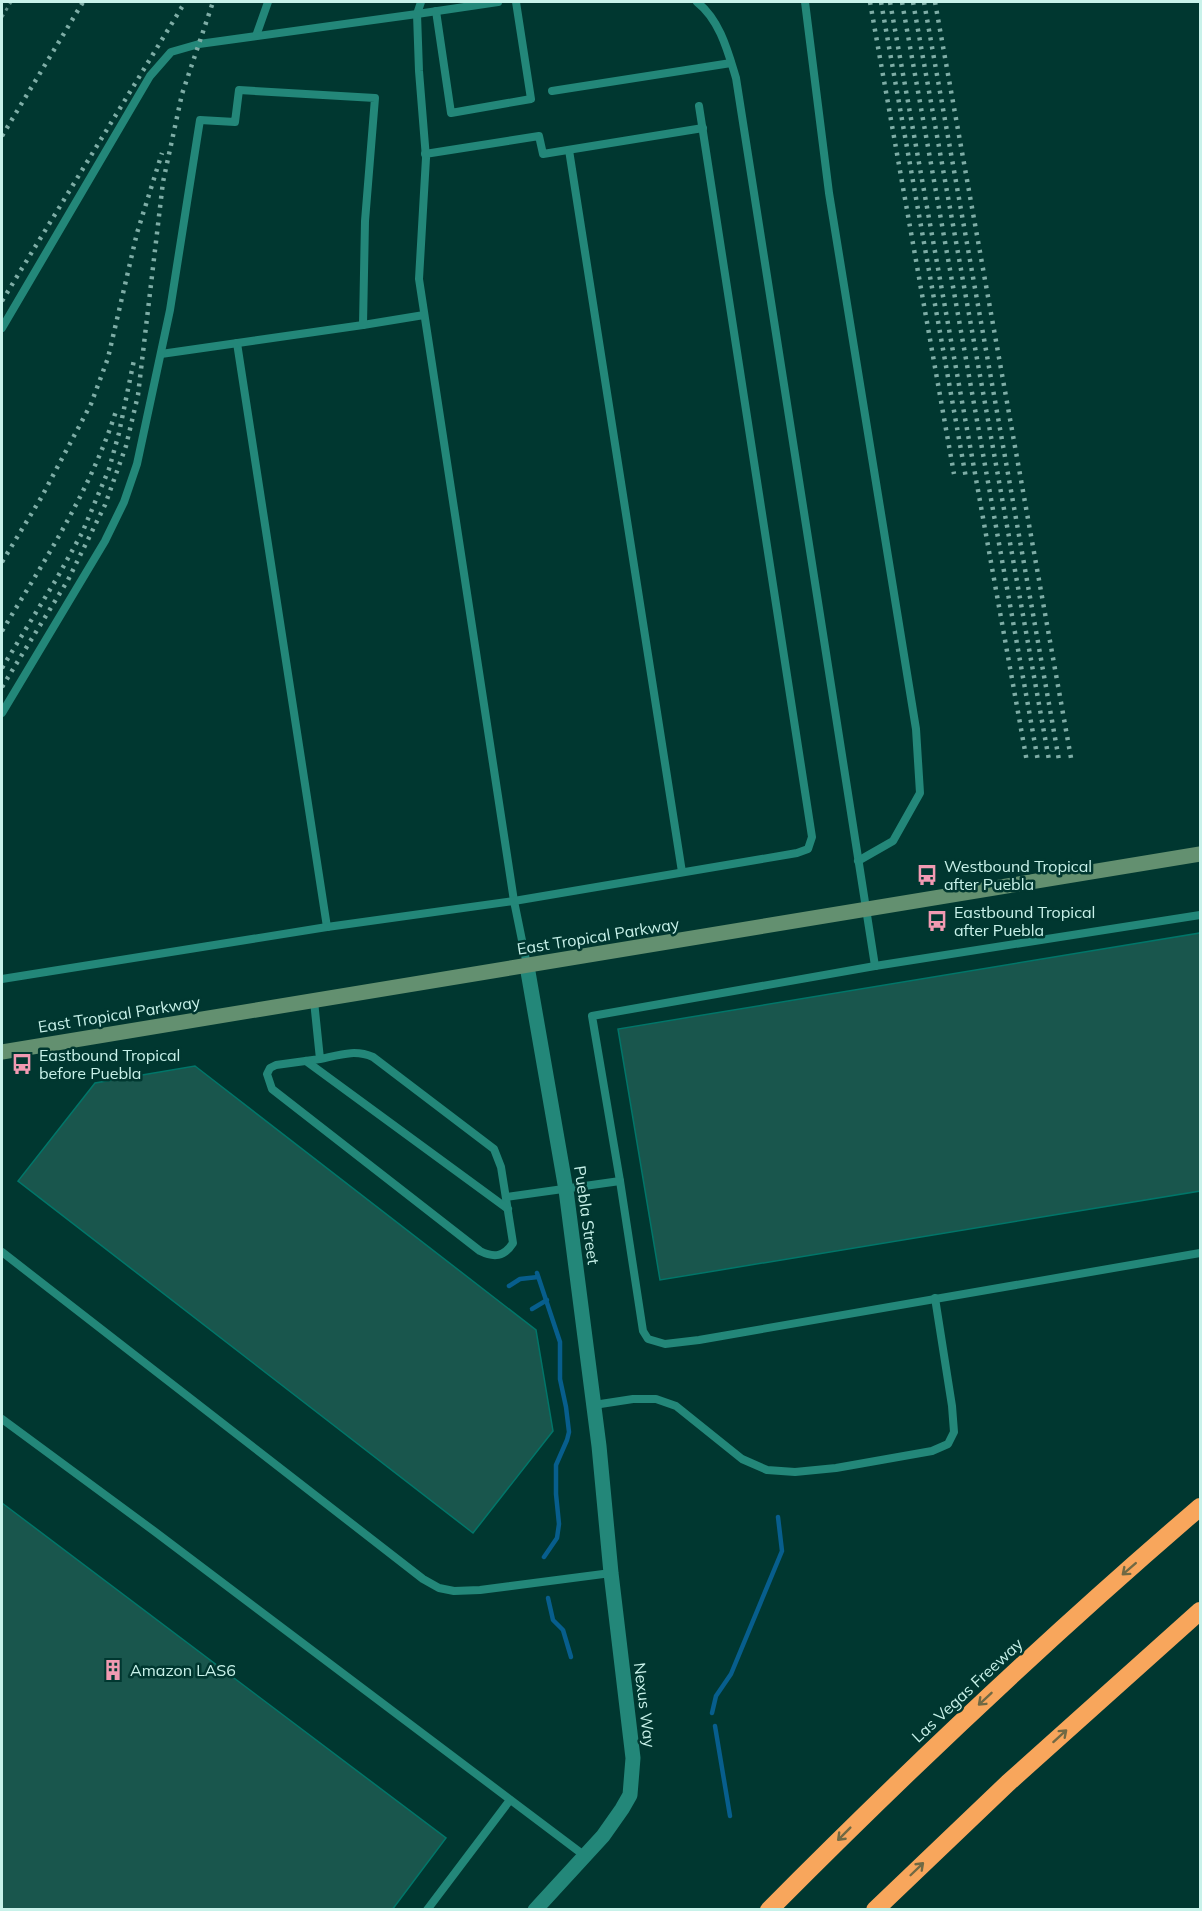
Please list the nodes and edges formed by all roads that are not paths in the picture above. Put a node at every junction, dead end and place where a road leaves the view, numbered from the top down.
1 (268, 2) edge
2 (421, 2) edge
3 (498, 2) edge
4 (516, 2) edge
5 (697, 2) edge
6 (805, 2) edge
7 (436, 11) junction
8 (417, 14) junction
9 (256, 36) junction
10 (731, 63) junction
11 (552, 91) dead end
12 (699, 106) dead end
13 (703, 128) junction
14 (569, 150) junction
15 (425, 154) junction
16 (424, 315) junction
17 (363, 325) junction
18 (2, 328) edge
19 (237, 343) junction
20 (161, 354) junction
21 (2, 713) edge
22 (1200, 854) edge
23 (858, 861) junction
24 (682, 872) junction
25 (514, 900) junction
26 (866, 910) junction
27 (1200, 915) edge
28 (327, 927) junction
29 (527, 966) junction
30 (875, 966) junction
31 (2, 979) edge
32 (314, 1001) junction
33 (2, 1052) edge
34 (320, 1059) junction
35 (306, 1061) junction
36 (620, 1181) junction
37 (566, 1190) junction
38 (506, 1197) junction
39 (508, 1209) junction
40 (2, 1252) edge
41 (1200, 1253) edge
42 (935, 1298) junction
43 (594, 1405) junction
44 (2, 1419) edge
45 (601, 1471) joint
46 (1200, 1506) edge
47 (611, 1573) junction
48 (1200, 1611) edge
49 (510, 1800) junction
50 (585, 1856) junction
51 (427, 1910) edge
52 (535, 1910) edge
53 (769, 1910) edge
54 (875, 1910) edge

1 - 9 lane
2 - 8 lane
3 - 7 lane
4 - 7 lane
5 - 10 lane
6 - 23 lane
7 - 8 lane
8 - 9 lane
8 - 15 lane
9 - 18 lane
10 - 11 lane
10 - 23 lane
12 - 13 lane
13 - 14 lane
13 - 24 lane
14 - 15 lane
14 - 24 lane
15 - 16 lane
16 - 17 lane
16 - 25 lane
17 - 19 lane
17 - 20 lane
19 - 20 lane
19 - 28 lane
20 - 21 lane
22 - 26 street, East Tropical Parkway
23 - 26 lane
24 - 25 lane
25 - 28 lane
25 - 29 lane
26 - 29 street, East Tropical Parkway
26 - 30 lane
27 - 30 lane
28 - 31 lane
29 - 32 street, East Tropical Parkway
29 - 37 street, Puebla Street
30 - 36 lane
32 - 33 street, East Tropical Parkway
32 - 34 lane
34 - 35 lane
34 - 38 lane
35 - 39 lane
35 - 39 lane
36 - 37 lane
36 - 42 lane
37 - 38 lane
37 - 43 street, Puebla Street
38 - 39 lane
40 - 47 lane
41 - 42 lane
42 - 43 lane
43 - 45 street, Puebla Street
44 - 49 lane
45 - 47 street, Nexus Way
46 -> 53 highway, Las Vegas Freeway
47 - 50 street, Nexus Way
54 -> 48 highway
49 - 50 lane
49 - 51 lane
50 - 52 street, Nexus Way

